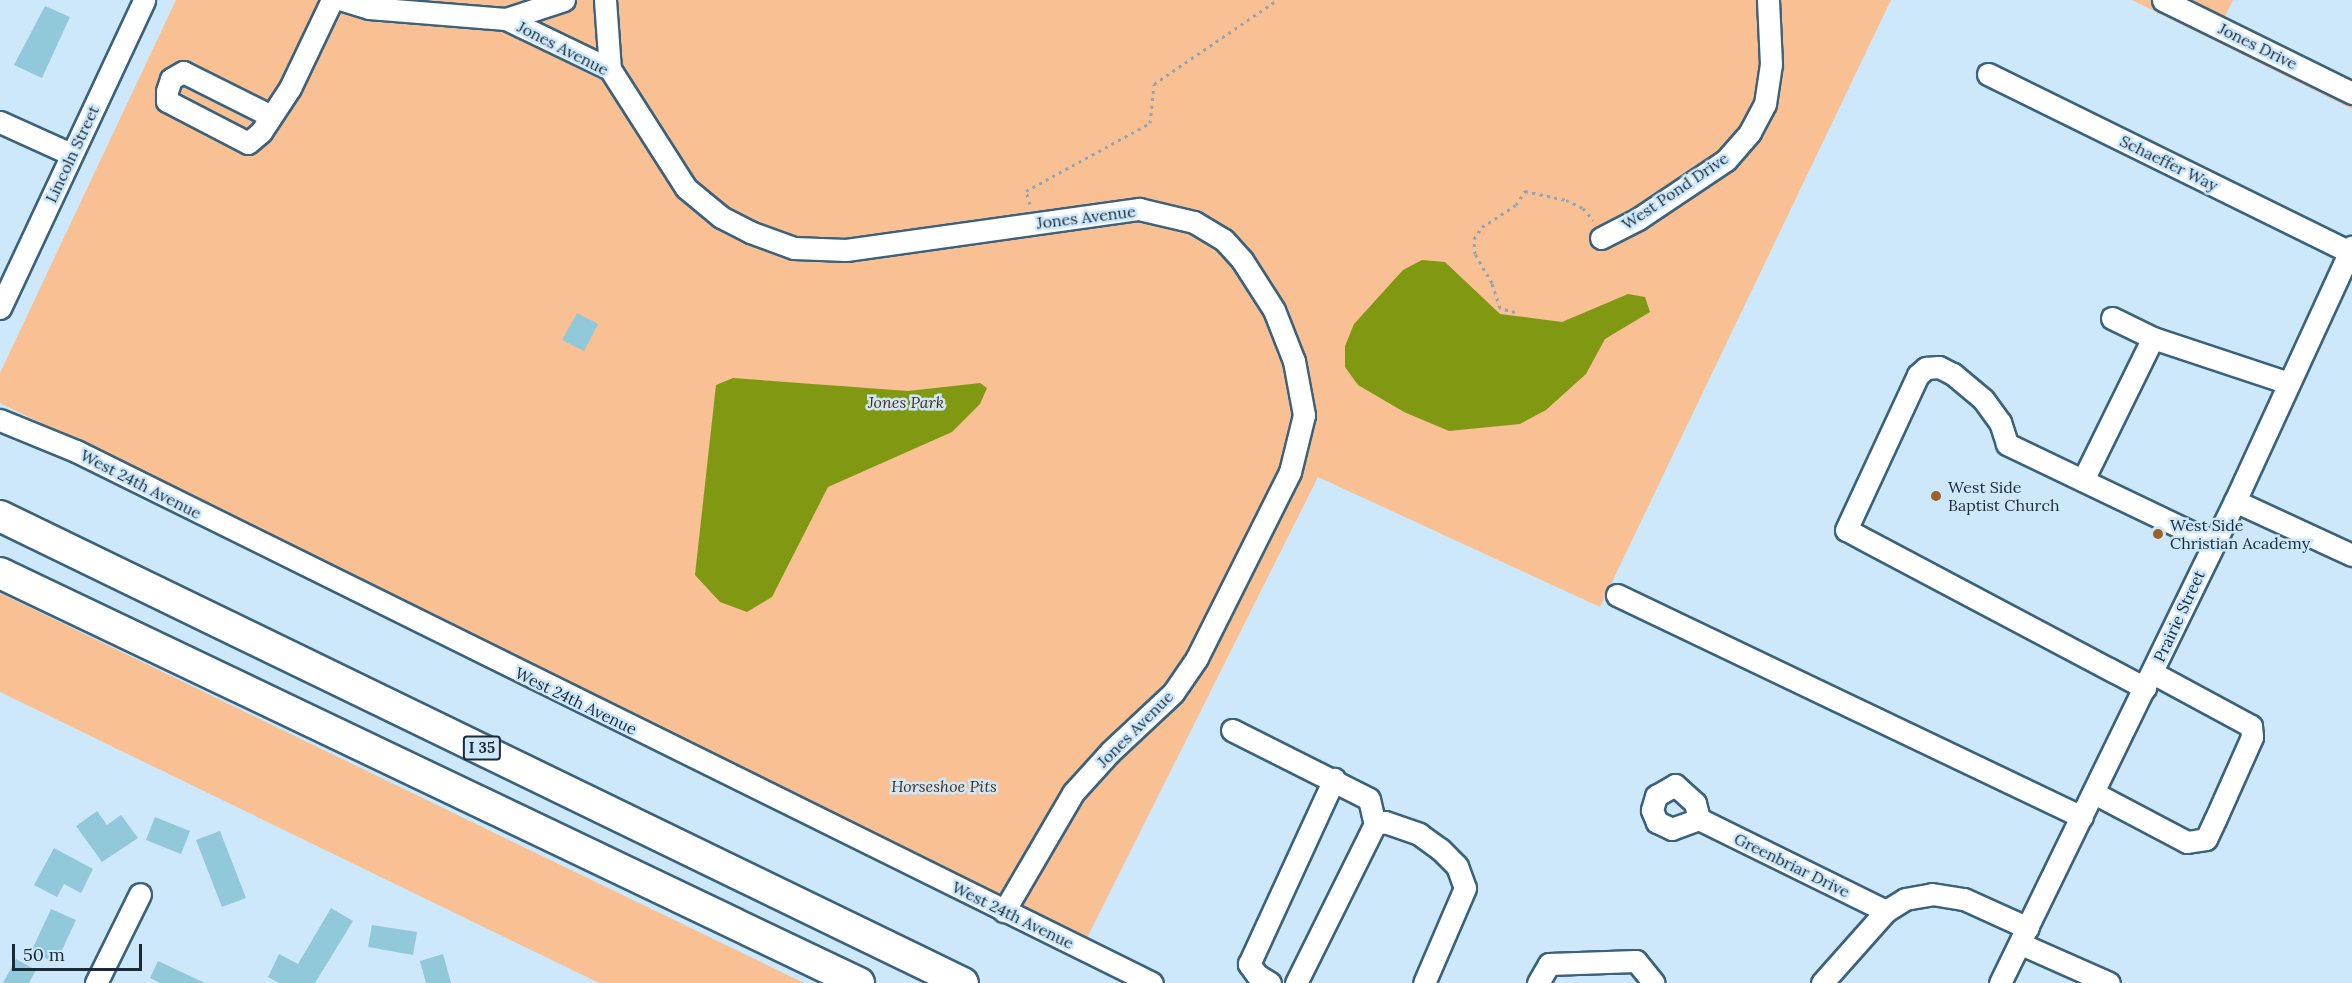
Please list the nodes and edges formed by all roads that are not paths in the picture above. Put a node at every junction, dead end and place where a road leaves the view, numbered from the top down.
1 (144, 0) edge
2 (332, 0) edge
3 (343, 0) edge
4 (564, 0) edge
5 (605, 0) edge
6 (1768, 0) edge
7 (2163, 0) edge
8 (506, 19) junction
9 (610, 69) junction
10 (1988, 74) dead end
11 (2352, 93) edge
12 (271, 116) dead end
13 (0, 122) edge
14 (71, 154) junction
15 (1601, 238) road end
16 (2351, 250) edge
17 (2346, 276) edge
18 (0, 308) edge
19 (2112, 318) dead end
20 (2153, 338) junction
21 (2288, 383) junction
22 (0, 420) edge
23 (2083, 480) junction
24 (2235, 501) junction
25 (0, 516) edge
26 (2214, 543) junction
27 (2352, 555) edge
28 (0, 573) edge
29 (1617, 594) dead end
30 (2149, 680) junction
31 (1232, 730) dead end
32 (1335, 779) junction
33 (2094, 793) junction
34 (2082, 817) junction
35 (1699, 819) dead end
36 (1375, 824) junction
37 (140, 894) dead end
38 (1004, 911) junction
39 (1886, 911) junction
40 (2024, 936) junction
41 (96, 983) edge
42 (860, 983) edge
43 (963, 983) edge
44 (1152, 983) edge
45 (1270, 983) edge
46 (1296, 983) edge
47 (1424, 983) edge
48 (1538, 983) edge
49 (1654, 983) edge
50 (1822, 983) edge
51 (2000, 983) edge
52 (2109, 983) edge

1 - 14 street, Lincoln Street
2 - 12 street
3 - 8 street
4 - 8 street
5 - 9 street
6 - 15 street, West Pond Drive
7 - 11 street, Jones Drive
8 - 9 street, Jones Avenue
9 - 38 street, Jones Avenue
10 - 16 street, Schaeffer Way
13 - 14 street
14 - 18 street, Lincoln Street
16 - 17 street, Prairie Street
17 - 21 street, Prairie Street
19 - 20 street
20 - 21 street
20 - 23 street
21 - 24 street, Prairie Street
22 - 38 street, West 24th Avenue
23 - 26 street
23 - 30 street
24 - 26 street, Prairie Street
24 - 27 street
25 - 43 highway, I 35
26 - 30 street, Prairie Street
28 - 42 highway
29 - 34 street
30 - 33 street, Prairie Street
30 - 33 street
31 - 32 street
32 - 36 street
32 - 45 street
33 - 34 street, Prairie Street
34 - 40 street, Prairie Street
35 - 39 street, Greenbriar Drive
36 - 46 street
36 - 47 street
37 - 41 street
38 - 44 street, West 24th Avenue
39 - 40 street
39 - 50 street
40 - 51 street, Prairie Street
40 - 52 street
48 - 49 street

